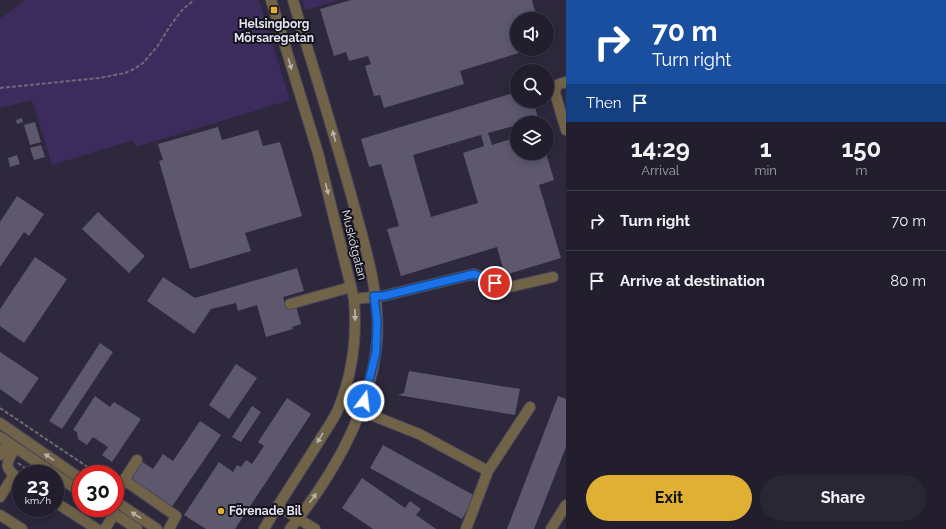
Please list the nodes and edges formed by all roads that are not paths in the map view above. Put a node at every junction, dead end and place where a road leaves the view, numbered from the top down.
1 (271, 0) edge
2 (293, 0) edge
3 (566, 82) edge
4 (562, 104) edge
5 (566, 130) edge
6 (553, 278) dead end
7 (351, 287) junction
8 (374, 296) junction
9 (354, 298) junction
10 (290, 304) dead end
11 (530, 407) dead end
12 (361, 411) junction
13 (0, 423) edge
14 (8, 443) edge
15 (0, 455) edge
16 (137, 460) dead end
17 (488, 471) junction
18 (72, 473) edge
19 (12, 474) edge
20 (124, 480) joint
21 (12, 484) edge
22 (72, 486) edge
23 (0, 497) edge
24 (566, 505) edge
25 (278, 506) junction
26 (124, 507) edge
27 (64, 508) edge
28 (0, 515) edge
29 (108, 517) edge
30 (119, 517) edge
31 (298, 519) junction
32 (22, 529) edge
33 (97, 529) edge
34 (105, 529) edge
35 (137, 529) edge
36 (157, 529) edge
37 (169, 529) edge
38 (264, 529) edge
39 (290, 529) edge
40 (315, 529) edge
41 (466, 529) edge
42 (551, 529) edge

1 -> 7 street, Muskötgatan
8 -> 2 street, Muskötgatan
3 - 4 street
4 - 5 street
6 - 8 street
7 - 9 street, Muskötgatan
7 - 10 street
8 - 9 street
8 - 12 street, Muskötgatan
9 -> 25 street, Muskötgatan
11 - 17 street
12 - 17 street
31 -> 12 street, Muskötgatan
18 -> 13 street
14 - 15 street
14 - 19 street
14 - 22 street
16 - 20 street
17 - 41 street
20 - 37 street
21 - 23 street
24 - 42 street
25 - 31 street
25 - 38 street, Muskötgatan
36 -> 26 street
27 - 33 street
28 - 32 street
29 - 34 street
30 - 35 street
31 - 39 street, Muskötgatan
31 - 40 street

